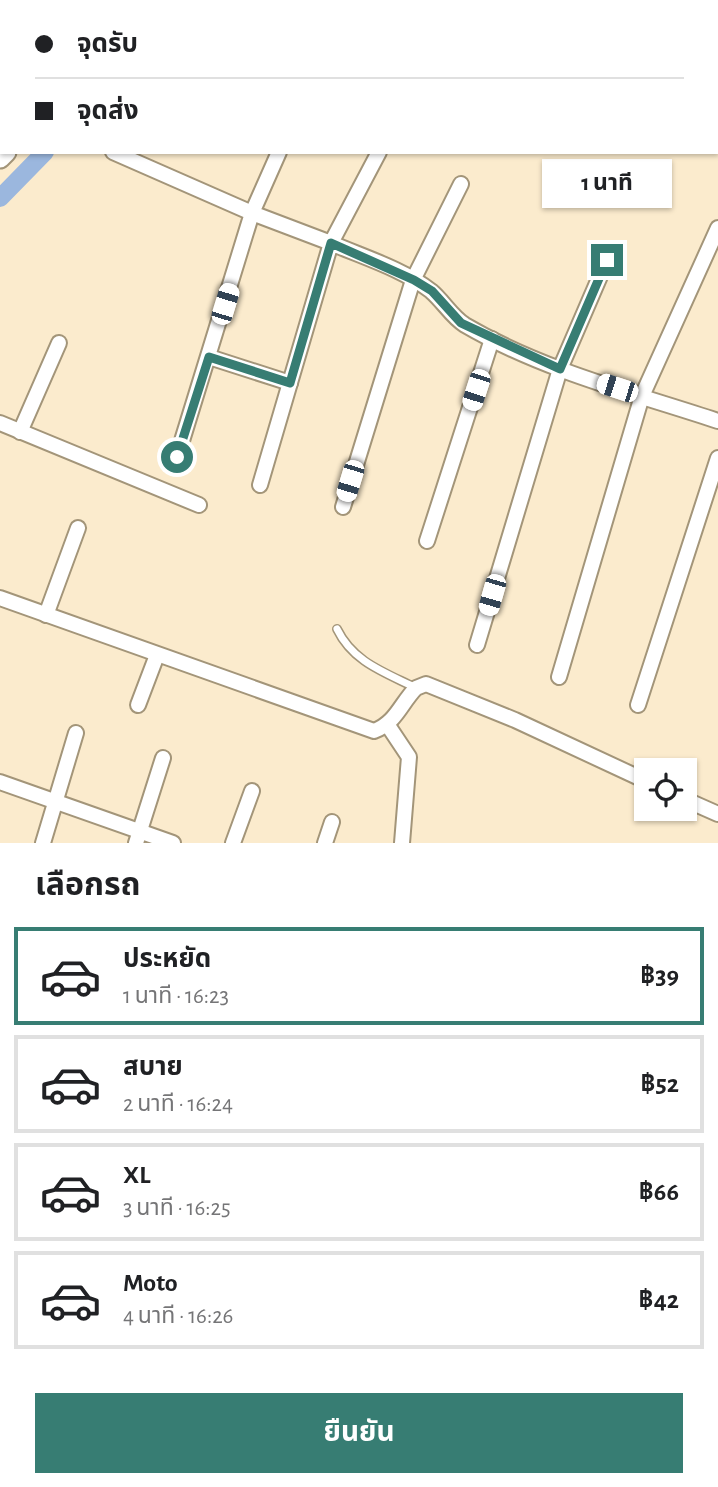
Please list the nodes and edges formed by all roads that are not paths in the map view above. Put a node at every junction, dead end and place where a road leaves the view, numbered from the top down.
1 (118, 154) edge
2 (278, 154) edge
3 (378, 154) edge
4 (461, 184) dead end
5 (252, 213) junction
6 (718, 228) edge
7 (331, 243) junction
8 (607, 260) dead end
9 (414, 280) junction
10 (492, 339) junction
11 (59, 343) dead end
12 (209, 357) junction
13 (560, 369) junction
14 (290, 383) junction
15 (642, 396) junction
16 (718, 421) edge
17 (0, 423) edge
18 (20, 432) junction
19 (177, 457) dead end
20 (718, 457) edge
21 (260, 485) dead end
22 (199, 505) dead end
23 (342, 507) dead end
24 (78, 528) dead end
25 (427, 541) dead end
26 (0, 598) edge
27 (46, 615) junction
28 (337, 629) dead end
29 (477, 645) dead end
30 (157, 655) junction
31 (559, 677) dead end
32 (416, 688) junction
33 (138, 705) dead end
34 (638, 705) dead end
35 (387, 724) junction
36 (76, 733) dead end
37 (163, 758) dead end
38 (634, 775) edge
39 (0, 782) edge
40 (252, 791) dead end
41 (55, 801) junction
42 (697, 805) edge
43 (718, 814) edge
44 (332, 822) dead end
45 (138, 837) edge
46 (43, 843) edge
47 (173, 843) edge
48 (233, 843) edge
49 (325, 843) edge
50 (402, 843) edge

1 - 5 street
2 - 5 street
3 - 7 street
4 - 9 street
5 - 7 street
5 - 12 street
6 - 15 street
7 - 9 street
7 - 14 street
8 - 13 street
9 - 10 street
9 - 23 street
10 - 13 street
10 - 25 street
11 - 18 street
12 - 14 street
12 - 19 street
13 - 15 street
13 - 29 street
14 - 21 street
15 - 16 street
15 - 31 street
17 - 18 street
18 - 22 street
20 - 34 street
24 - 27 street
26 - 27 street
27 - 30 street
28 - 32 lane
30 - 33 street
30 - 35 street
32 - 35 street
32 - 38 street
35 - 50 street
36 - 41 street
37 - 45 street
39 - 41 street
40 - 48 street
41 - 45 street
41 - 46 street
42 - 43 street
44 - 49 street
45 - 47 street

